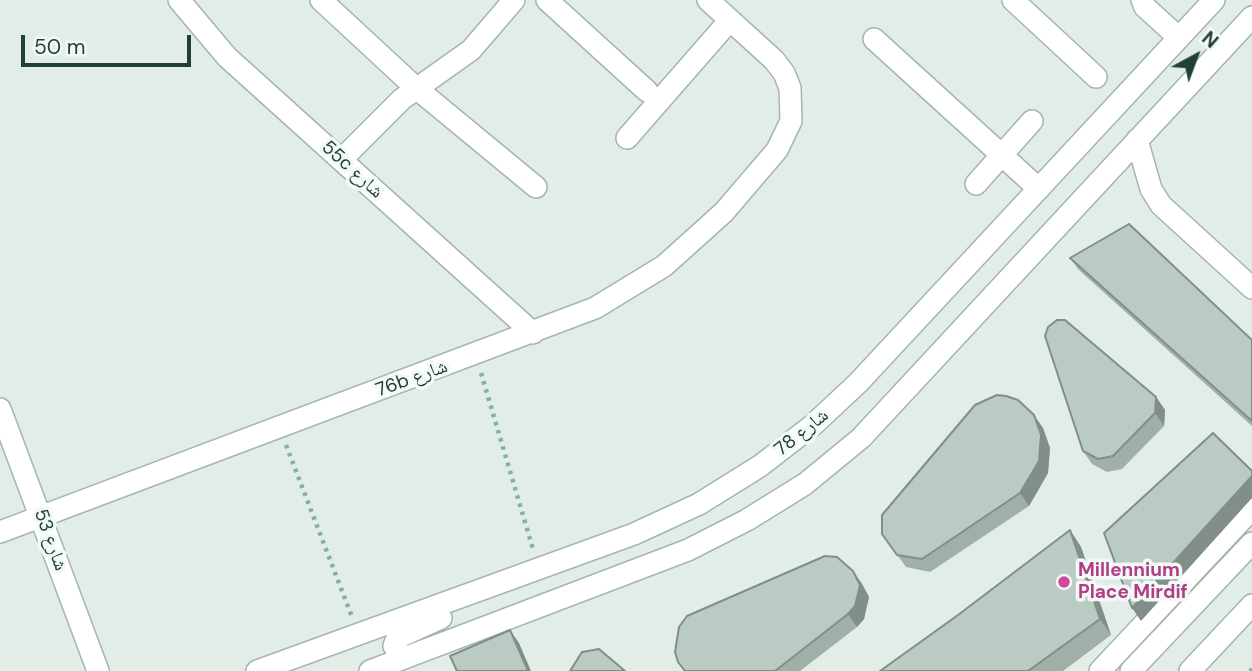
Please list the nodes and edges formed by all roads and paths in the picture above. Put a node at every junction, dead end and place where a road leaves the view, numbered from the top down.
1 (179, 0) edge
2 (321, 0) edge
3 (514, 0) edge
4 (547, 0) edge
5 (708, 0) edge
6 (1013, 0) edge
7 (1142, 0) edge
8 (1214, 0) edge
9 (1252, 17) edge
10 (730, 20) junction
11 (1179, 38) junction
12 (874, 39) dead end
13 (1096, 77) dead end
14 (415, 88) junction
15 (647, 91) dead end
16 (1032, 121) dead end
17 (627, 138) dead end
18 (1137, 140) junction
19 (1002, 155) junction
20 (341, 160) junction
21 (976, 184) dead end
22 (536, 187) dead end
23 (1039, 189) junction
24 (1252, 288) edge
25 (533, 333) junction
26 (476, 355) junction
27 (0, 409) edge
28 (279, 428) junction
29 (1252, 509) edge
30 (42, 517) junction
31 (0, 532) edge
32 (1252, 543) edge
33 (539, 568) junction
34 (1252, 605) edge
35 (358, 633) junction
36 (403, 658) junction
37 (98, 671) edge
38 (259, 671) edge
39 (370, 671) edge
40 (1100, 671) edge
41 (1131, 671) edge
42 (1190, 671) edge

1 - 20 street, 55c شارع
2 - 14 street
3 - 14 street
4 - 15 street
5 - 10 street, 76b شارع
6 - 13 street
7 - 11 street
8 - 11 street, شارع 78
9 - 18 street
10 - 17 street
10 - 25 street, 76b شارع
11 - 23 street, شارع 78
12 - 19 street
14 - 20 street
14 - 22 street
16 - 19 street
18 - 24 street
18 - 36 street
19 - 21 street
19 - 23 street
20 - 25 street, 55c شارع
23 - 33 street, شارع 78
25 - 26 street, 76b شارع
26 - 28 street, 76b شارع
26 - 33 path
27 - 30 street, شارع 53
28 - 30 street, 76b شارع
28 - 35 path
29 - 40 street
30 - 31 street, 76b شارع
30 - 37 street, شارع 53
32 - 41 street
33 - 35 street, شارع 78
33 - 36 street
34 - 42 street
35 - 38 street, شارع 78
36 - 39 street

